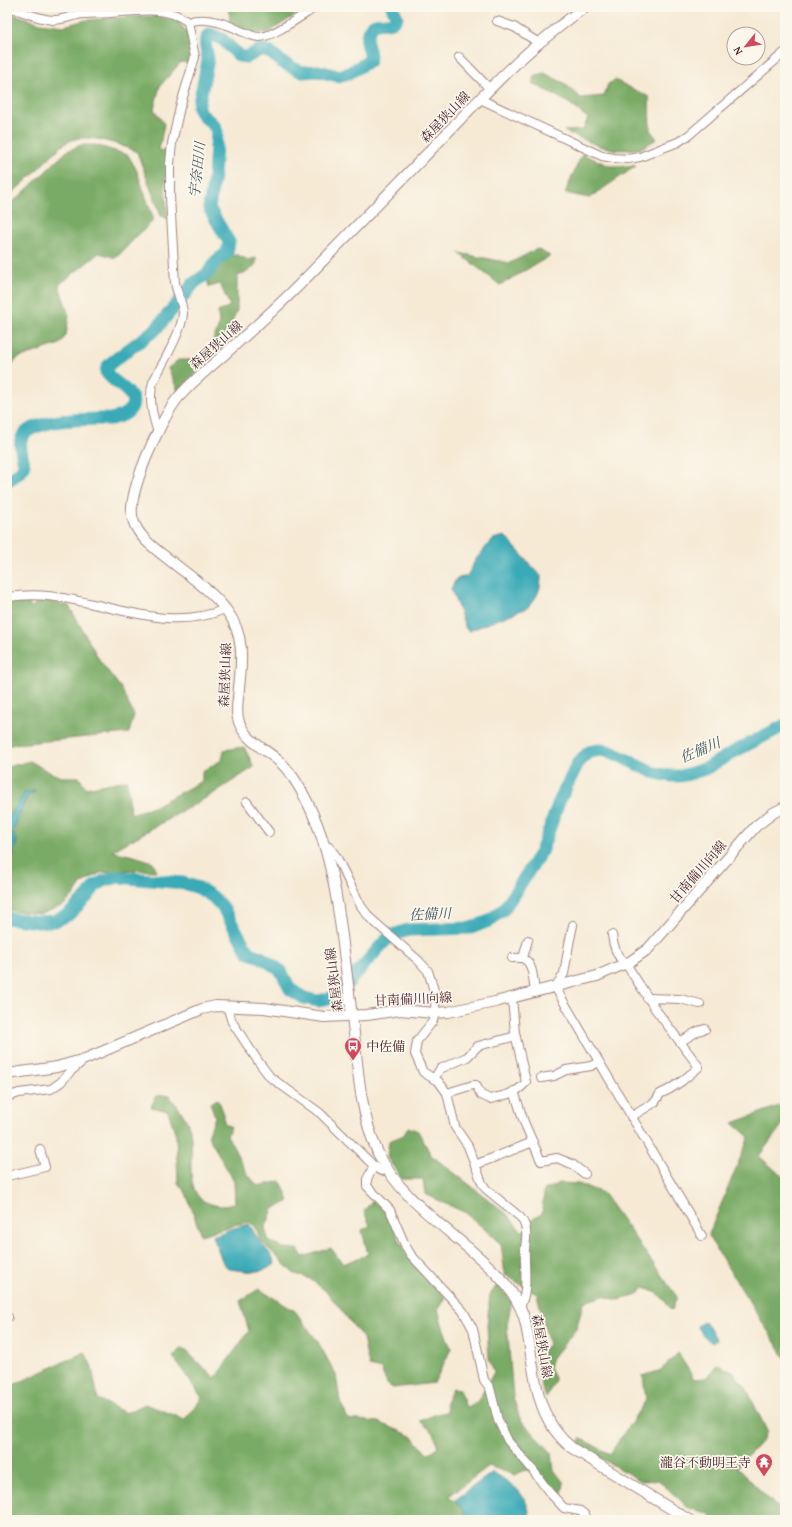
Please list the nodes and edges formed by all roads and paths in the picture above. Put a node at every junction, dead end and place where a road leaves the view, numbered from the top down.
1 (9, 7) edge
2 (316, 7) edge
3 (585, 7) edge
4 (497, 21) dead end
5 (188, 22) junction
6 (539, 43) junction
7 (785, 52) edge
8 (459, 57) dead end
9 (490, 89) junction
10 (480, 99) junction
11 (158, 433) junction
12 (7, 597) edge
13 (225, 609) junction
14 (247, 802) dead end
15 (785, 807) edge
16 (269, 832) dead end
17 (325, 848) junction
18 (573, 925) dead end
19 (612, 935) dead end
20 (528, 940) dead end
21 (512, 958) dead end
22 (523, 958) junction
23 (626, 964) junction
24 (555, 987) junction
25 (535, 992) junction
26 (512, 997) junction
27 (647, 998) junction
28 (700, 1004) dead end
29 (227, 1006) junction
30 (434, 1012) junction
31 (352, 1016) junction
32 (705, 1029) dead end
33 (516, 1036) junction
34 (680, 1042) junction
35 (85, 1059) junction
36 (599, 1062) junction
37 (7, 1074) edge
38 (542, 1078) dead end
39 (434, 1080) junction
40 (514, 1091) junction
41 (447, 1093) junction
42 (7, 1097) edge
43 (631, 1116) junction
44 (533, 1142) junction
45 (40, 1149) dead end
46 (475, 1165) junction
47 (374, 1166) junction
48 (387, 1169) junction
49 (585, 1174) dead end
50 (7, 1176) edge
51 (702, 1236) dead end
52 (520, 1306) junction
53 (588, 1520) edge
54 (689, 1520) edge

1 - 5 street
2 - 5 street
3 - 6 main road, 森屋狭山線
4 - 6 street
5 - 11 street
6 - 9 main road, 森屋狭山線
7 - 10 street
8 - 9 street
9 - 10 main road, 森屋狭山線
10 - 11 main road, 森屋狭山線
11 - 13 main road, 森屋狭山線
12 - 13 street
13 - 17 main road, 森屋狭山線
14 - 16 street
15 - 23 main road, 甘南備川向線
17 - 30 street
17 - 31 main road, 森屋狭山線
18 - 24 street
19 - 23 street
20 - 22 street
21 - 22 street
22 - 25 street
23 - 24 main road, 甘南備川向線
23 - 27 street
24 - 25 main road, 甘南備川向線
24 - 36 street
25 - 26 main road, 甘南備川向線
26 - 30 main road, 甘南備川向線
26 - 33 street
27 - 28 street
27 - 34 street
29 - 31 main road, 甘南備川向線
29 - 35 main road, 甘南備川向線
29 - 47 street
30 - 31 main road, 甘南備川向線
30 - 39 street
31 - 48 main road, 森屋狭山線
32 - 34 street
33 - 39 street
33 - 40 street
34 - 43 street
35 - 37 main road, 甘南備川向線
35 - 42 street
36 - 38 street
36 - 43 street
39 - 41 street
40 - 41 street
40 - 44 street
41 - 46 street
43 - 51 street
44 - 46 street
44 - 49 street
45 - 50 street
46 - 52 street
47 - 48 street
47 - 53 street
48 - 52 main road, 森屋狭山線
52 - 54 main road, 森屋狭山線

